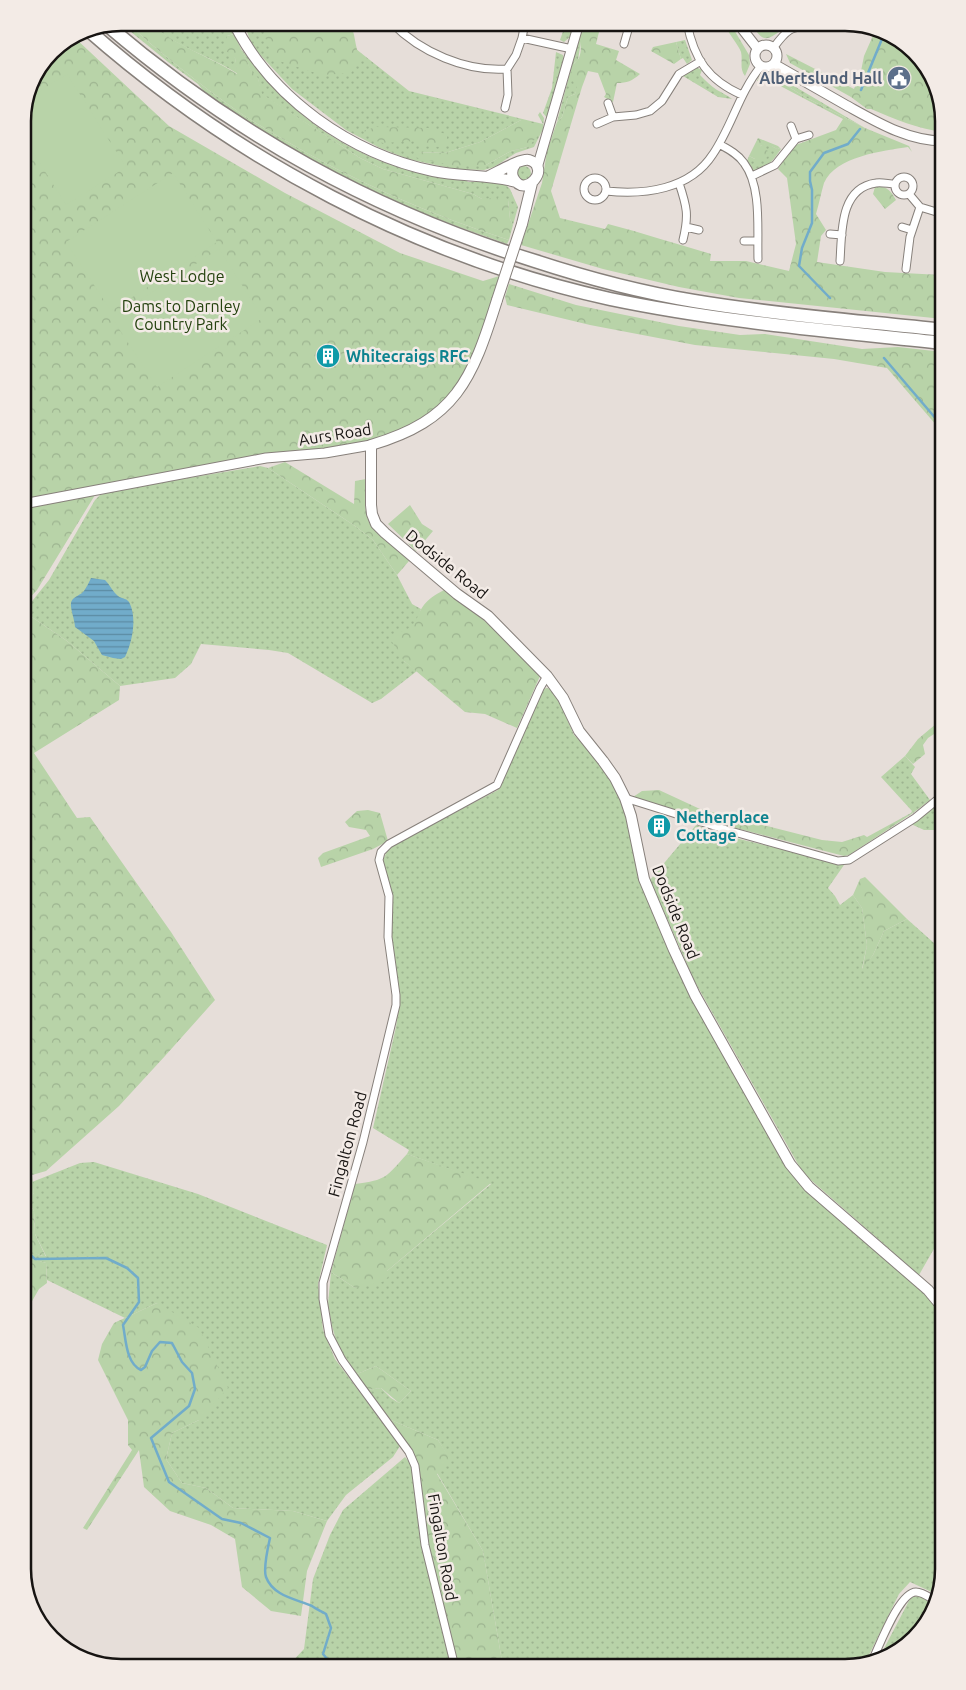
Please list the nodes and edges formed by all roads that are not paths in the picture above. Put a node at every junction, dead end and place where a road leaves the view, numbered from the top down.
1 (239, 31) edge
2 (400, 31) edge
3 (523, 31) edge
4 (577, 31) edge
5 (628, 31) edge
6 (688, 31) edge
7 (745, 31) edge
8 (786, 31) edge
9 (115, 32) edge
10 (94, 35) edge
11 (522, 38) junction
12 (624, 44) dead end
13 (774, 47) junction
14 (757, 48) junction
15 (572, 49) junction
16 (701, 61) junction
17 (774, 64) junction
18 (761, 66) junction
19 (507, 69) junction
20 (742, 95) junction
21 (608, 103) dead end
22 (505, 108) dead end
23 (612, 117) junction
24 (597, 124) dead end
25 (791, 126) dead end
26 (809, 135) dead end
27 (796, 139) junction
28 (546, 140) junction
29 (935, 141) edge
30 (719, 144) junction
31 (520, 161) junction
32 (537, 168) junction
33 (487, 176) junction
34 (752, 176) junction
35 (518, 183) junction
36 (532, 183) junction
37 (678, 183) junction
38 (895, 184) junction
39 (606, 191) dead end
40 (909, 194) junction
41 (920, 207) junction
42 (935, 211) edge
43 (522, 224) junction
44 (686, 227) junction
45 (902, 227) dead end
46 (699, 230) dead end
47 (912, 230) junction
48 (830, 234) dead end
49 (842, 235) junction
50 (683, 240) dead end
51 (744, 241) dead end
52 (757, 241) junction
53 (758, 259) dead end
54 (840, 261) dead end
55 (906, 269) dead end
56 (935, 329) edge
57 (935, 342) edge
58 (371, 446) junction
59 (31, 502) edge
60 (547, 676) junction
61 (625, 798) junction
62 (935, 802) edge
63 (935, 1298) edge
64 (930, 1598) edge
65 (876, 1653) edge
66 (454, 1659) edge

1 - 33 main road
2 - 19 street
3 - 11 street
4 - 15 street
5 - 12 street
6 - 16 street
7 - 14 street
8 - 13 street
9 - 56 highway
10 - 57 highway
11 - 15 street
11 - 19 street
13 - 14 street
13 - 17 street
14 - 18 street
15 - 28 street
16 - 20 street
16 - 23 street
17 - 18 street
17 - 29 street
18 - 20 street
19 - 22 street
20 - 30 street
21 - 23 street
23 - 24 street
25 - 27 street
26 - 27 street
27 - 34 street
28 - 31 street
28 - 32 street
30 - 34 street
30 - 37 street
31 - 32 main road
31 - 33 main road
31 - 35 main road
32 - 36 main road
33 - 35 main road
34 - 52 street
35 - 36 main road
35 - 43 main road, Aurs Road
36 - 43 main road, Aurs Road
37 - 39 street
37 - 44 street
38 - 40 street
38 - 40 street
38 - 49 street
40 - 41 street
41 - 42 street
41 - 47 street
43 - 58 main road, Aurs Road, bridge
44 - 46 street
44 - 50 street
45 - 47 street
47 - 55 street
48 - 49 street
49 - 54 street
51 - 52 street
52 - 53 street
58 - 59 street, Aurs Road
58 - 60 main road, Dodside Road
60 - 61 main road, Dodside Road
60 - 66 street, Fingalton Road
61 - 62 street
61 - 63 main road, Dodside Road
64 - 65 street

